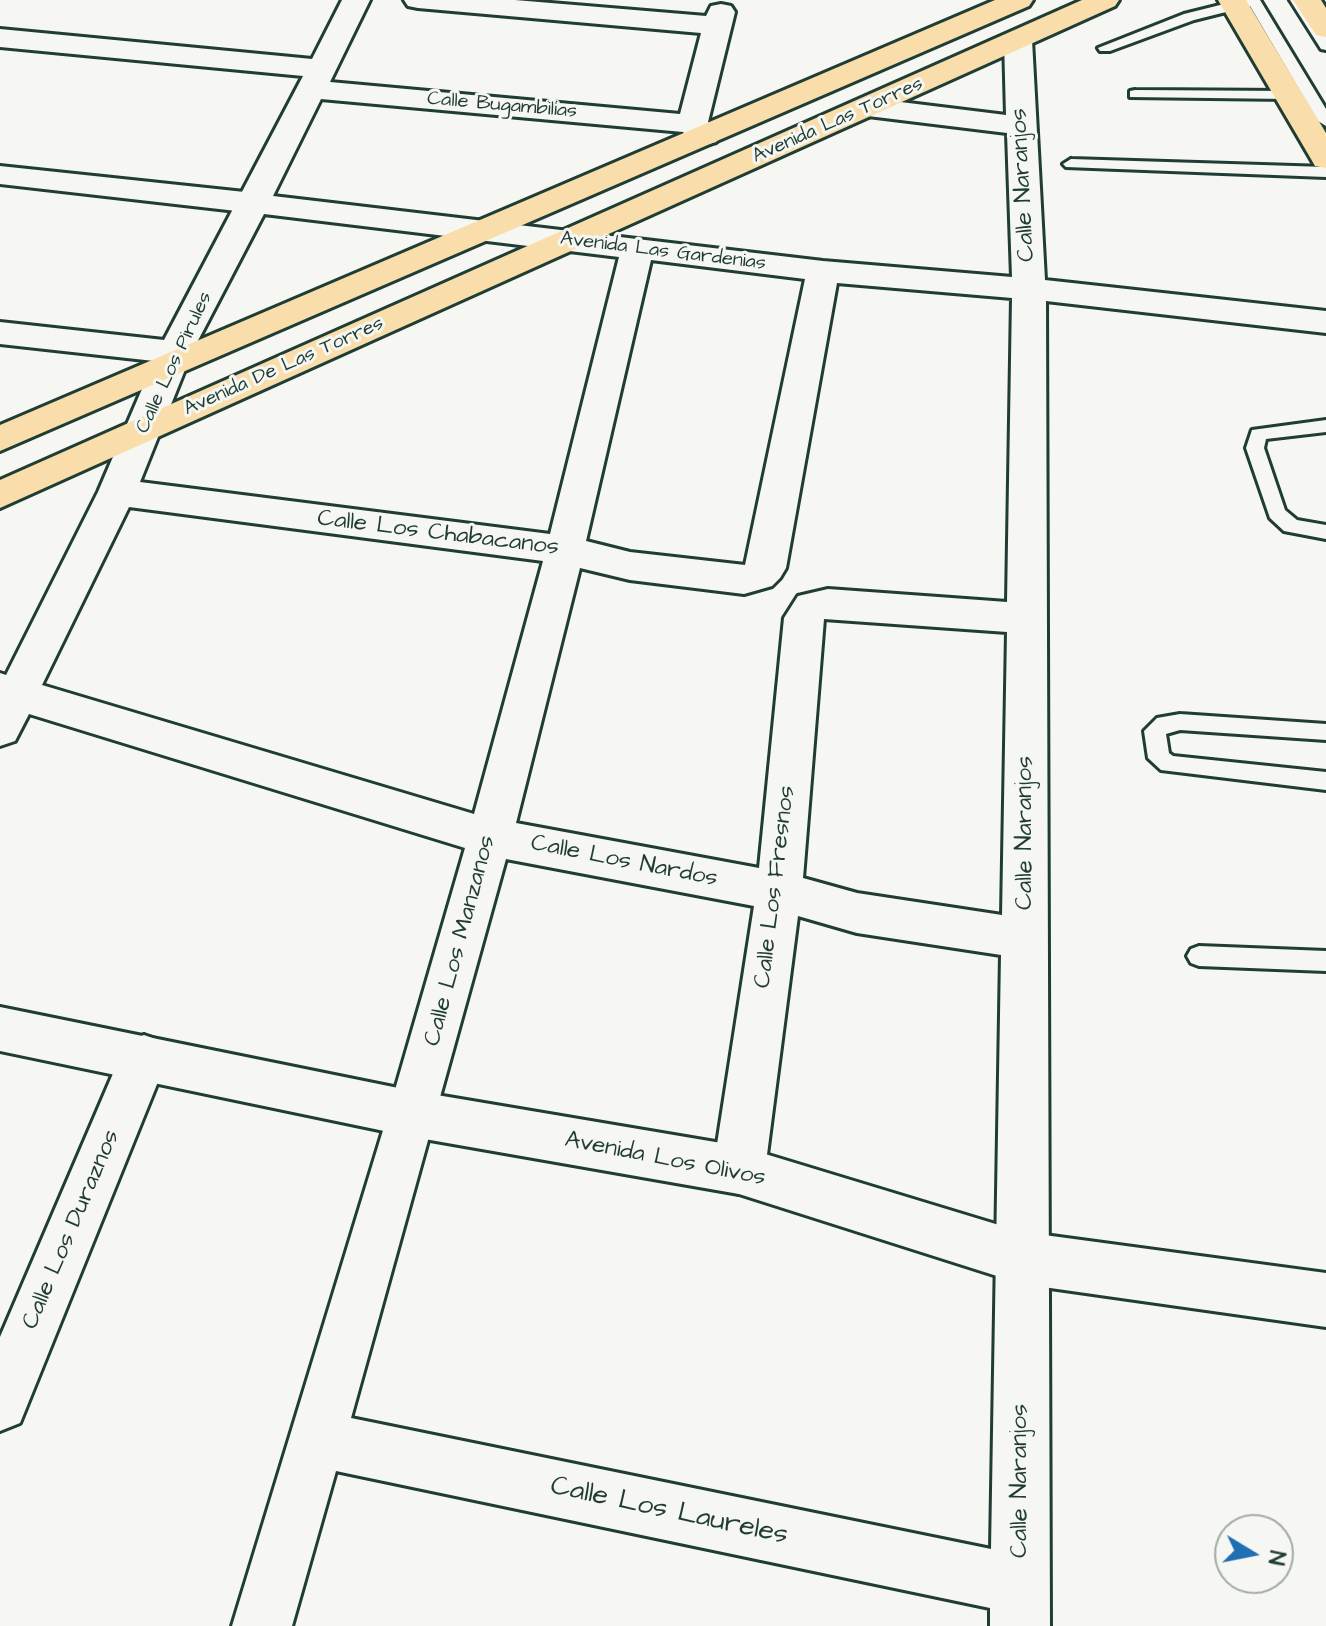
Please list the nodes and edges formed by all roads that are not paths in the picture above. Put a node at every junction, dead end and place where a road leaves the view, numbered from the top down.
1 (356, 0) edge
2 (418, 0) edge
3 (1105, 0) edge
4 (1297, 0) edge
5 (1307, 0) edge
6 (1243, 1) edge
7 (1009, 12) edge
8 (1326, 29) edge
9 (0, 38) edge
10 (1326, 46) edge
11 (1105, 48) dead end
12 (316, 79) junction
13 (1135, 94) dead end
14 (1288, 95) junction
15 (868, 107) junction
16 (1326, 121) edge
17 (1021, 126) junction
18 (698, 130) junction
19 (1326, 159) edge
20 (1071, 164) dead end
21 (1326, 172) edge
22 (0, 175) edge
23 (254, 203) junction
24 (486, 231) junction
25 (570, 241) junction
26 (637, 249) junction
27 (823, 271) junction
28 (1029, 289) junction
29 (1326, 322) edge
30 (0, 333) edge
31 (173, 358) junction
32 (1326, 426) edge
33 (143, 429) junction
34 (0, 439) edge
35 (117, 492) junction
36 (0, 495) edge
37 (1326, 532) edge
38 (565, 550) junction
39 (758, 576) junction
40 (812, 606) junction
41 (1027, 618) junction
42 (6, 704) edge
43 (1326, 732) edge
44 (1326, 781) edge
45 (490, 837) junction
46 (779, 891) junction
47 (1025, 939) junction
48 (1199, 956) dead end
49 (1326, 961) edge
50 (0, 1029) edge
51 (144, 1057) junction
52 (413, 1114) junction
53 (739, 1170) junction
54 (1022, 1258) junction
55 (1326, 1300) edge
56 (0, 1403) edge
57 (317, 1439) junction
58 (1020, 1606) edge
59 (262, 1626) edge

1 - 12 street, Calle Los Pirules
2 - 18 street
3 - 7 main road, Avenida Las Torres
4 - 10 lane
5 - 8 main road
6 - 11 lane
6 - 14 main road
6 - 16 lane
7 - 15 main road, Avenida Las Torres
7 - 17 street, Calle Naranjos
7 - 18 main road, Avenida Las Torres
9 - 12 street, Calle Bugambilias
12 - 18 street, Calle Bugambilias
12 - 23 street, Calle Los Pirules
13 - 14 lane
14 - 19 main road
15 - 17 street
15 - 25 main road, Avenida Las Torres
17 - 28 street, Calle Naranjos
18 - 24 main road, Avenida Las Torres
20 - 21 lane
22 - 23 street, Avenida Las Gardenias
23 - 24 street, Avenida Las Gardenias
23 - 31 street, Calle Los Pirules
24 - 25 street, Avenida Las Gardenias
24 - 31 main road, Avenida De Las Torres
25 - 26 street, Avenida Las Gardenias
25 - 33 main road, Avenida De Las Torres
26 - 27 street, Avenida Las Gardenias
26 - 38 street, Calle Los Manzanos
27 - 28 street, Avenida Las Gardenias
27 - 39 street
28 - 29 street, Avenida Las Gardenias
28 - 41 street, Calle Naranjos
30 - 31 street
31 - 33 street, Calle Los Pirules
31 - 34 main road, Avenida De Las Torres
32 - 37 lane
33 - 35 street, Calle Los Pirules
33 - 36 main road, Avenida De Las Torres
35 - 38 street, Calle Los Chabacanos
35 - 42 street, Calle Los Pirules
38 - 39 street, Calle Los Chabacanos
38 - 45 street, Calle Los Manzanos
39 - 40 street
40 - 41 street
40 - 46 street, Calle Los Fresnos
41 - 47 street, Calle Naranjos
42 - 45 street, Calle Los Nardos
43 - 44 lane
45 - 46 street, Calle Los Nardos
45 - 52 street, Calle Los Manzanos
46 - 47 street, Calle Los Nardos
46 - 53 street, Calle Los Fresnos
47 - 54 street, Calle Naranjos
48 - 49 lane
50 - 51 street, Avenida Los Olivos
51 - 52 street, Avenida Los Olivos
51 - 56 street, Calle Los Duraznos
52 - 53 street, Avenida Los Olivos
52 - 57 street, Calle Los Manzanos
53 - 54 street, Avenida Los Olivos
54 - 55 street, Avenida Los Olivos
54 - 58 street, Calle Naranjos
57 - 58 street, Calle Los Laureles
57 - 59 street, Calle Los Manzanos

